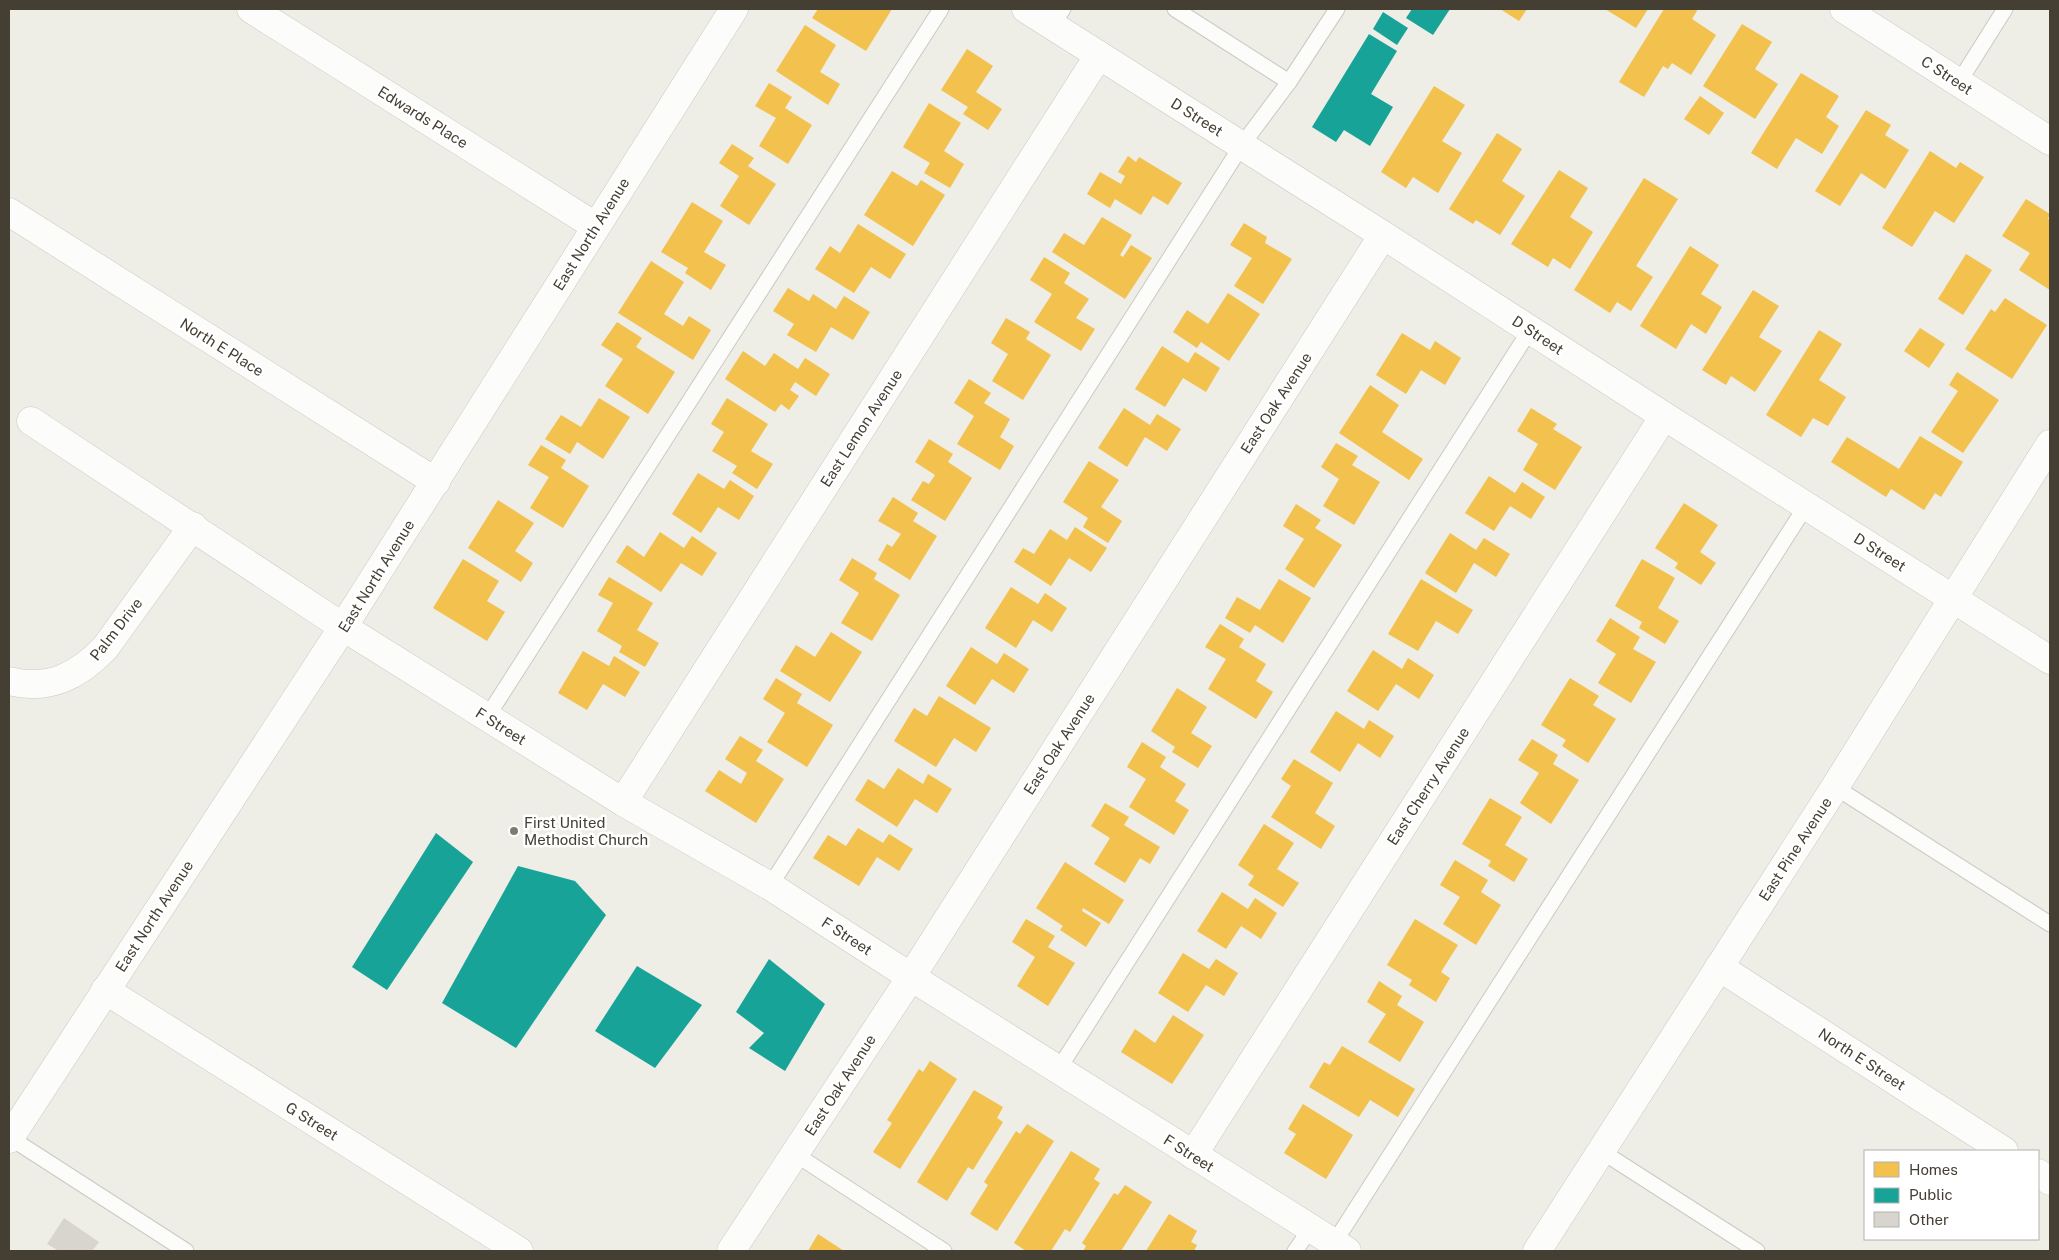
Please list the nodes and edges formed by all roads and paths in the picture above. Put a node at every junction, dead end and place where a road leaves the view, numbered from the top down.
1 (251, 9) edge
2 (734, 9) edge
3 (941, 9) edge
4 (1026, 9) edge
5 (1175, 9) edge
6 (1337, 9) edge
7 (1844, 9) edge
8 (2005, 9) edge
9 (1058, 17) edge
10 (1100, 55) junction
11 (1289, 82) junction
12 (1959, 82) junction
13 (2050, 141) edge
14 (1242, 145) junction
15 (9, 212) edge
16 (595, 226) junction
17 (1383, 235) junction
18 (1530, 330) junction
19 (1664, 416) junction
20 (31, 421) dead end
21 (2050, 444) edge
22 (436, 482) junction
23 (1806, 506) junction
24 (193, 526) junction
25 (1953, 598) junction
26 (343, 627) junction
27 (2050, 660) edge
28 (9, 681) edge
29 (487, 717) junction
30 (1835, 787) junction
31 (623, 802) junction
32 (770, 886) junction
33 (2050, 924) edge
34 (1719, 968) junction
35 (910, 977) junction
36 (105, 990) junction
37 (1058, 1070) junction
38 (9, 1138) edge
39 (2002, 1150) edge
40 (1601, 1151) junction
41 (795, 1154) junction
42 (1193, 1155) junction
43 (2039, 1174) edge
44 (2050, 1181) edge
45 (1310, 1228) junction
46 (1340, 1247) edge
47 (186, 1251) edge
48 (519, 1251) edge
49 (731, 1251) edge
50 (944, 1251) edge
51 (1295, 1251) edge
52 (1537, 1251) edge
53 (1758, 1251) edge

1 - 16 street, Edwards Place
2 - 16 street, East North Avenue
3 - 29 lane
4 - 9 street, D Street
5 - 11 lane
6 - 11 lane
7 - 12 street, C Street
8 - 12 lane
9 - 10 street, D Street
10 - 14 street, D Street
10 - 31 street, East Lemon Avenue
11 - 14 lane
12 - 13 street, C Street
14 - 17 street, D Street
14 - 32 lane
15 - 22 street, North E Place
16 - 22 street, East North Avenue
17 - 18 street, D Street
17 - 35 street, East Oak Avenue
18 - 19 street, D Street
18 - 37 lane
19 - 23 street, D Street
19 - 42 street, East Cherry Avenue
20 - 24 street
21 - 25 street, East Pine Avenue
22 - 26 street, East North Avenue
23 - 25 street, D Street
23 - 46 lane
24 - 26 street
24 - 28 street, Palm Drive
25 - 27 street, D Street
25 - 30 street, East Pine Avenue
26 - 29 street, F Street
26 - 36 street, East North Avenue
29 - 31 street, F Street
30 - 33 lane
30 - 34 street, East Pine Avenue
31 - 32 street, F Street
32 - 35 street, F Street
34 - 39 street, North E Street
34 - 40 street, East Pine Avenue
35 - 37 street, F Street
35 - 41 street, East Oak Avenue
36 - 38 street, East North Avenue
36 - 48 street, G Street
37 - 42 street, F Street
38 - 47 lane
40 - 52 street, East Pine Avenue
40 - 53 lane
41 - 49 street, East Oak Avenue
41 - 50 lane
42 - 45 street, F Street
43 - 44 street
45 - 46 street, F Street
45 - 51 lane

